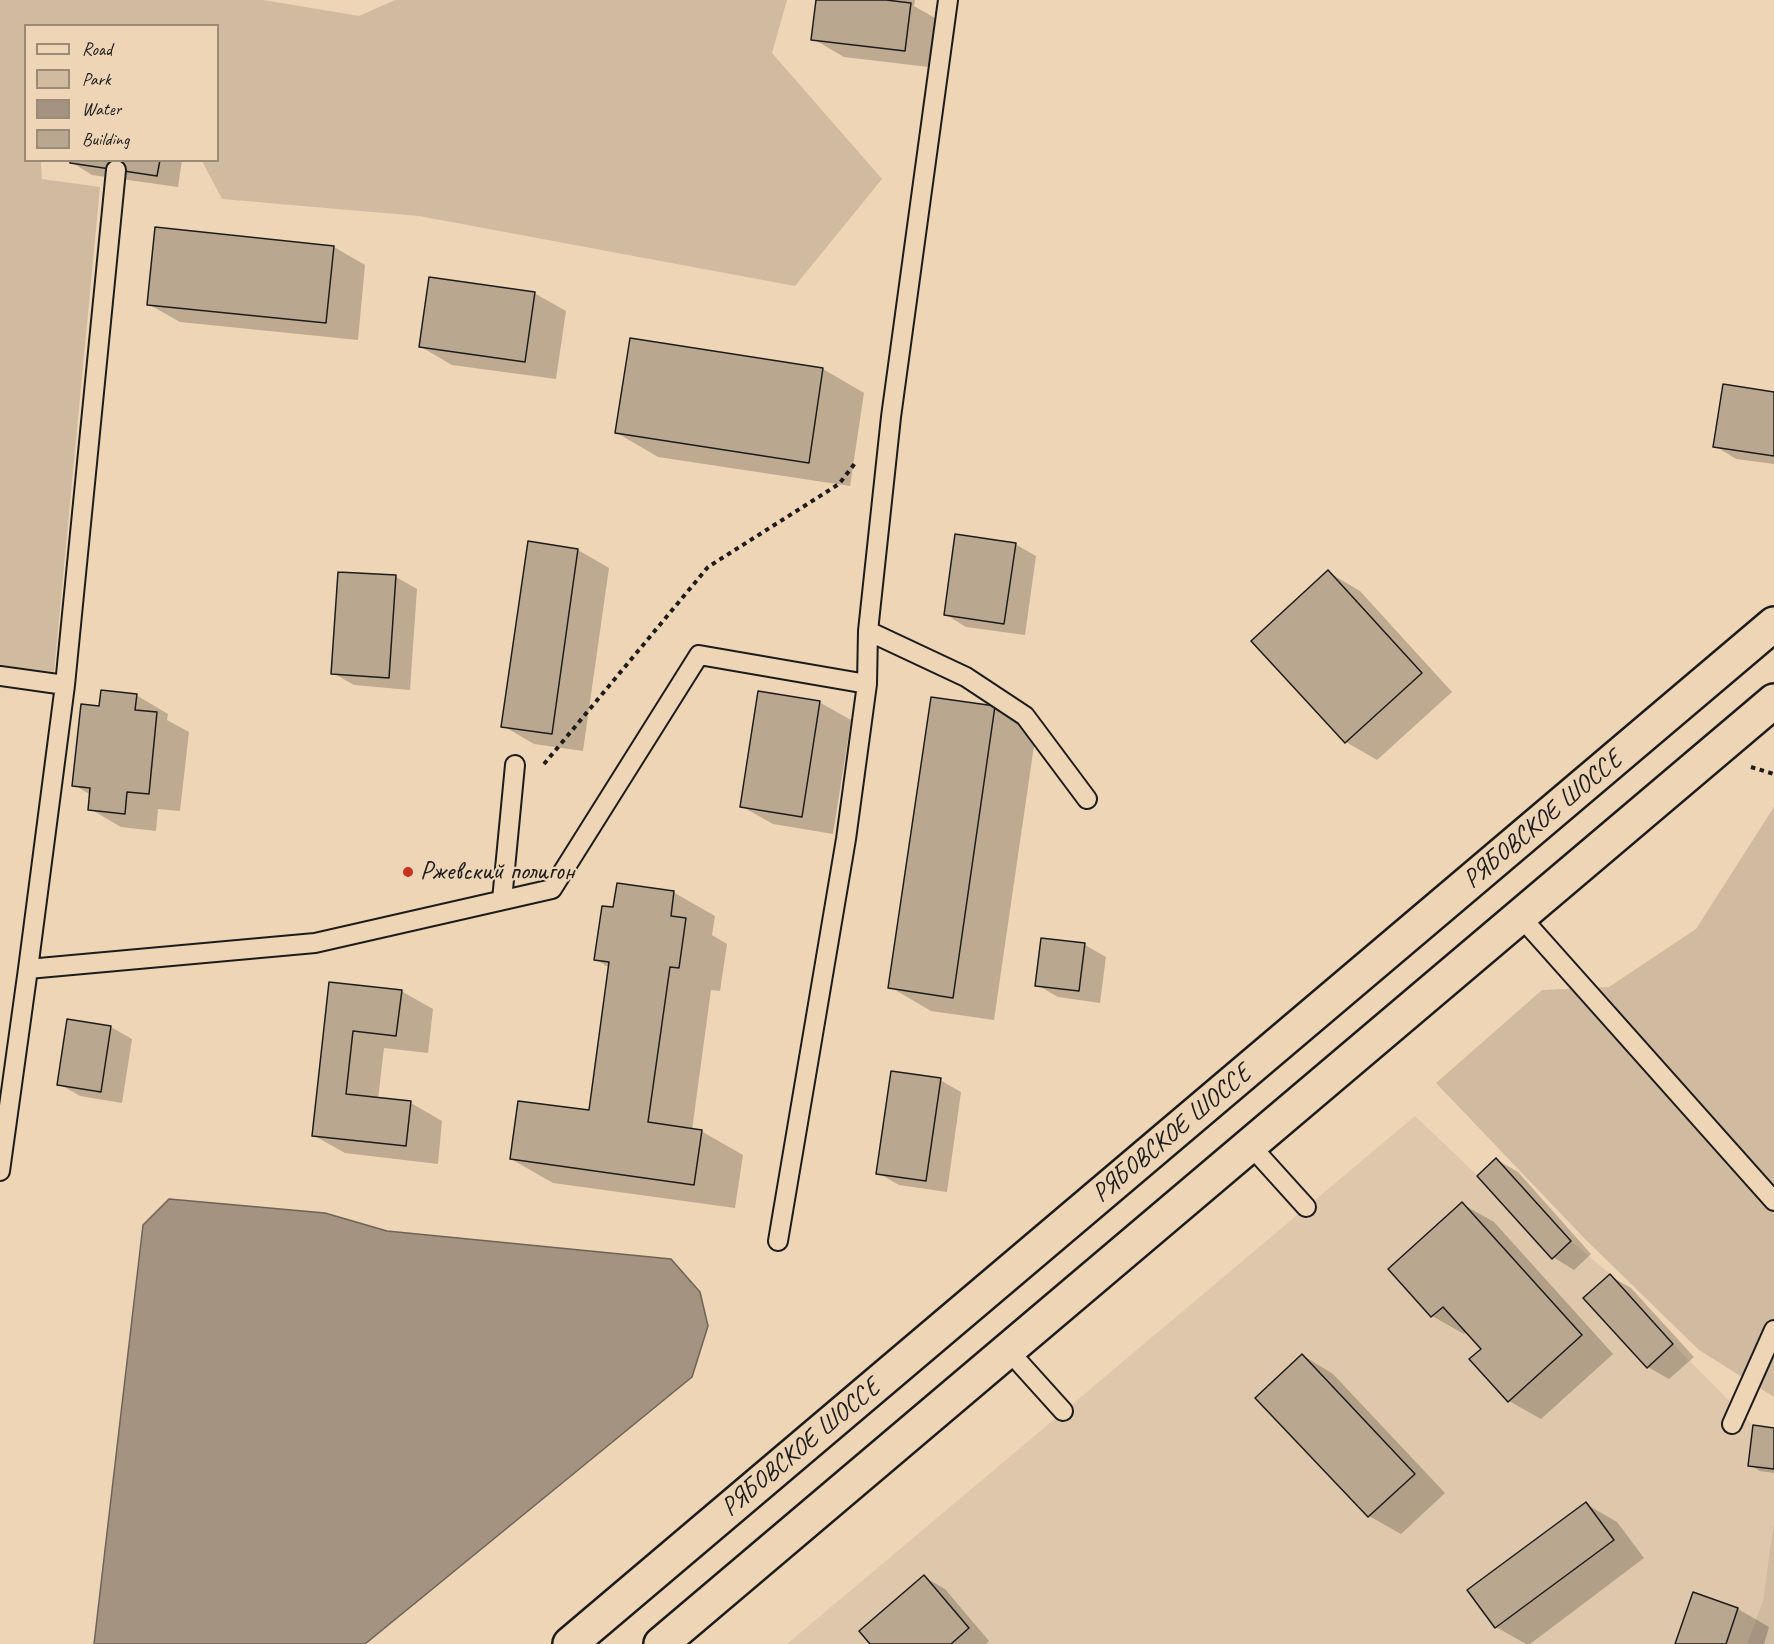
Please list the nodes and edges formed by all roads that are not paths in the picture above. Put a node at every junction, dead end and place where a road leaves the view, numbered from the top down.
1 (948, 0) edge
2 (116, 170) dead end
3 (1774, 624) edge
4 (868, 631) junction
5 (0, 676) edge
6 (867, 684) junction
7 (65, 685) junction
8 (1774, 702) edge
9 (515, 765) dead end
10 (1087, 799) dead end
11 (502, 900) junction
12 (1520, 916) junction
13 (28, 969) junction
14 (1250, 1145) junction
15 (0, 1171) edge
16 (1774, 1201) edge
17 (1306, 1207) dead end
18 (778, 1241) dead end
19 (1774, 1330) edge
20 (1008, 1350) junction
21 (1064, 1411) dead end
22 (1731, 1424) dead end
23 (570, 1644) edge
24 (661, 1644) edge

1 - 4 lane
2 - 7 lane
3 - 23 main road, РЯБОВСКОЕ ШОССЕ
4 - 6 lane
4 - 10 lane
5 - 7 lane
6 - 11 lane
6 - 18 lane
7 - 13 lane
8 - 12 main road
9 - 11 lane
11 - 13 lane
12 - 14 main road
12 - 16 lane
13 - 15 lane
14 - 17 lane
14 - 20 main road
19 - 22 lane
20 - 21 lane
20 - 24 main road

